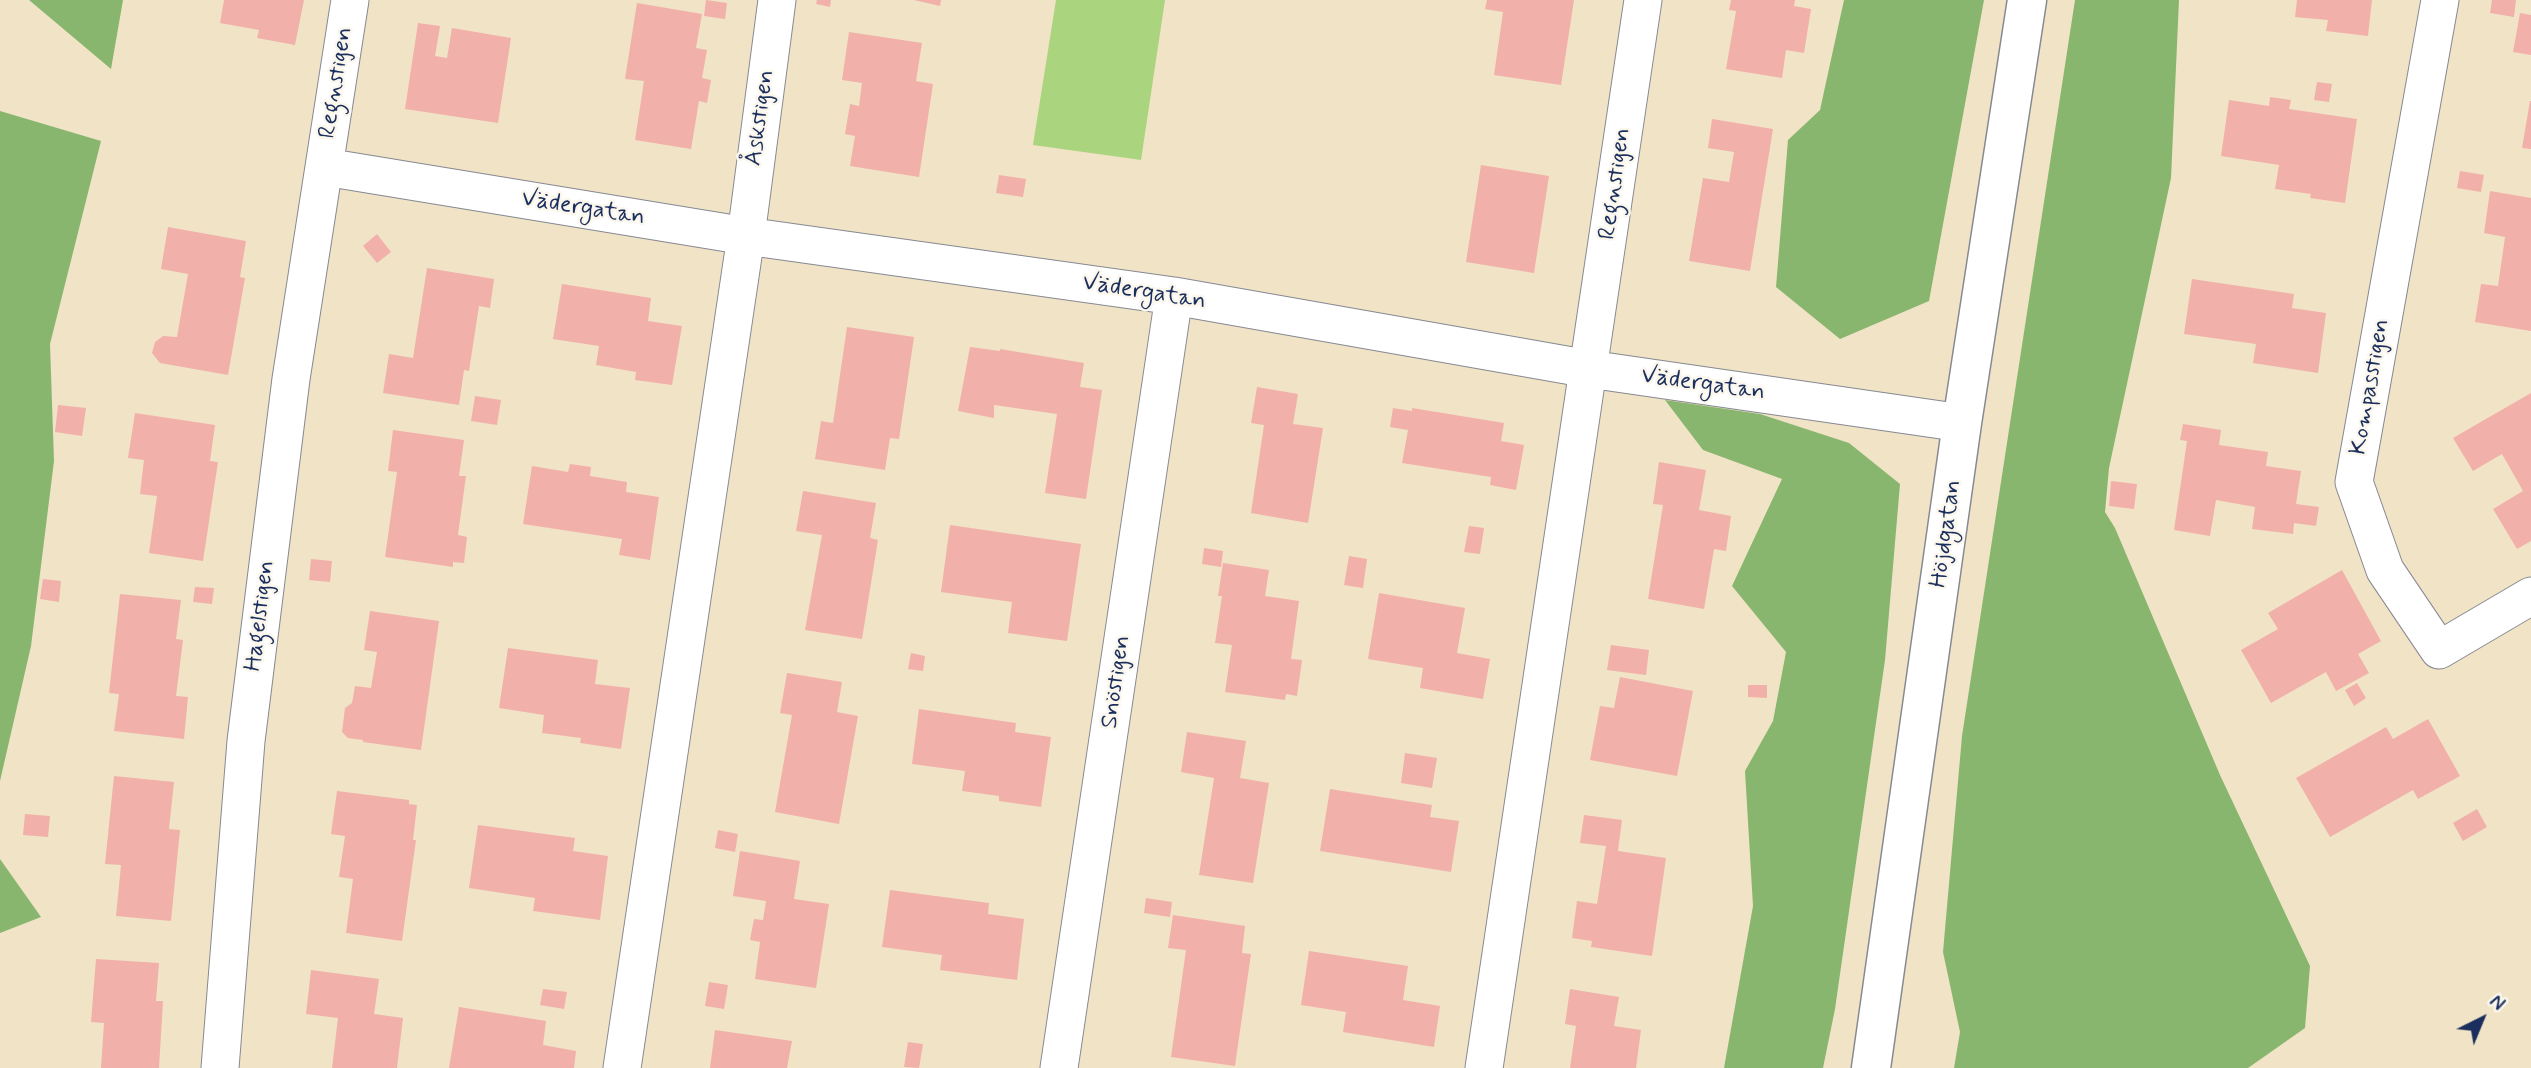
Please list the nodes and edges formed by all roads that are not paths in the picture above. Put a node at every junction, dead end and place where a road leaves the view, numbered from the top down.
1 (350, 0) edge
2 (777, 0) edge
3 (1643, 0) edge
4 (2027, 0) edge
5 (2440, 0) edge
6 (325, 167) junction
7 (746, 236) junction
8 (1174, 296) junction
9 (1589, 369) junction
10 (1962, 423) junction
11 (2531, 596) edge
12 (220, 1068) edge
13 (622, 1068) edge
14 (1059, 1068) edge
15 (1484, 1068) edge
16 (1871, 1068) edge

1 - 6 street, Regnstigen
2 - 7 street, Åskstigen
3 - 9 street, Regnstigen
4 - 10 street, Höjdgatan
5 - 11 street, Kompasstigen
6 - 7 street, Vädergatan
6 - 12 street, Hagelstigen
7 - 8 street, Vädergatan
7 - 13 street
8 - 9 street, Vädergatan
8 - 14 street, Snöstigen
9 - 10 street, Vädergatan
9 - 15 street
10 - 16 street, Höjdgatan

